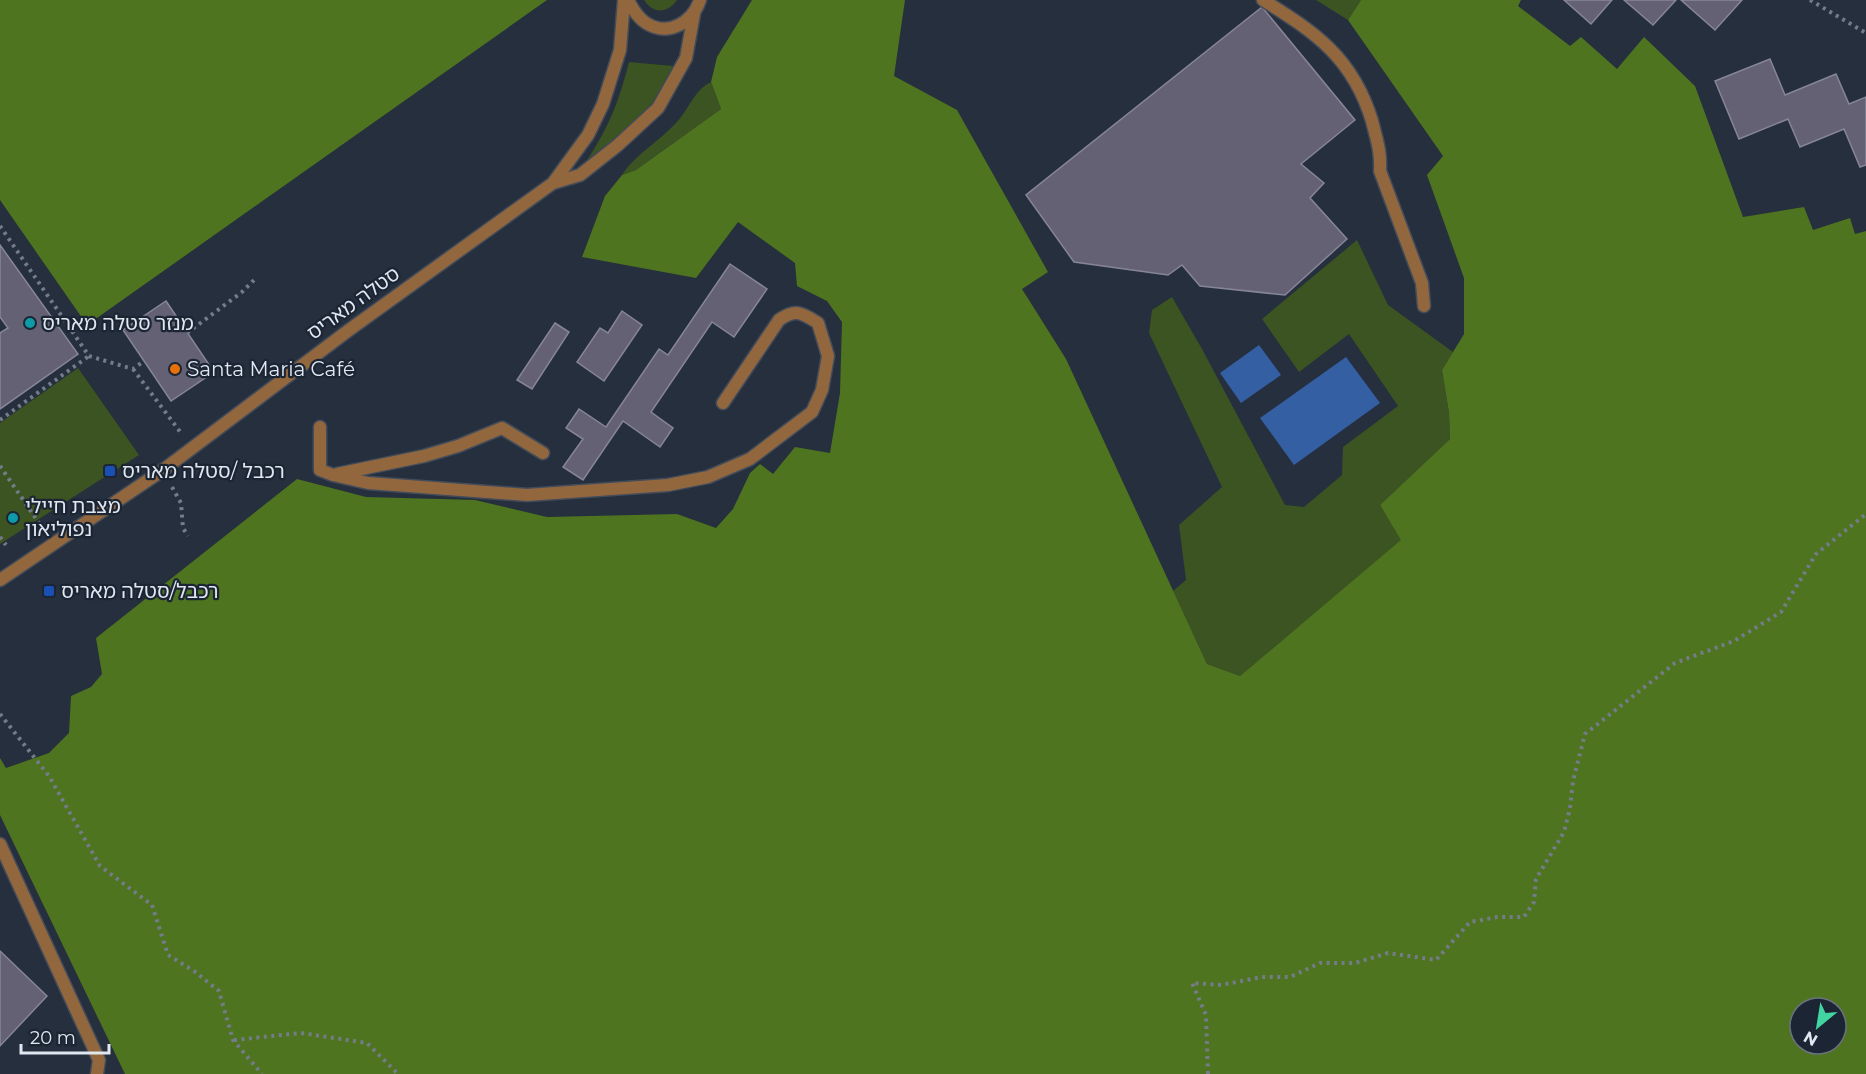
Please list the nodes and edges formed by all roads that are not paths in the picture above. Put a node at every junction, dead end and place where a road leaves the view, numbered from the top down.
1 (626, 0) edge
2 (700, 0) edge
3 (1263, 0) edge
4 (694, 14) junction
5 (553, 183) junction
6 (1424, 306) dead end
7 (723, 404) dead end
8 (320, 427) dead end
9 (543, 453) dead end
10 (333, 475) junction
11 (0, 580) edge
12 (0, 844) edge
13 (97, 1074) edge

1 - 4 street
1 - 5 street, סטלה מאריס
2 - 4 street, סטלה מאריס
3 - 6 street
4 - 5 street, סטלה מאריס
5 - 11 street, סטלה מאריס
7 - 10 street
8 - 10 street
9 - 10 street
12 - 13 street

